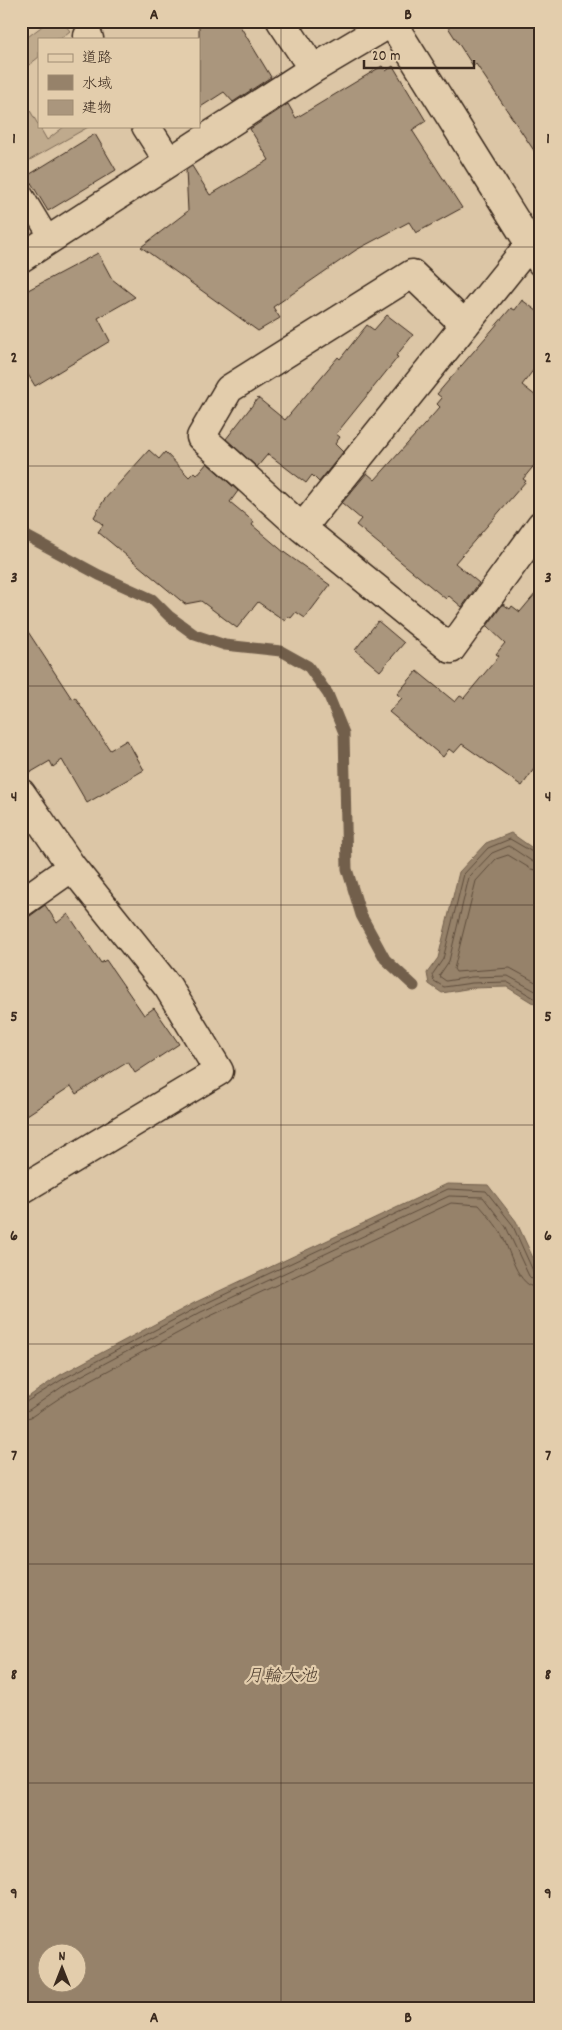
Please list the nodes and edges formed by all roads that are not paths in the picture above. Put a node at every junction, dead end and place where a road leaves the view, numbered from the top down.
1 (282, 21) edge
2 (393, 22) edge
3 (313, 70) junction
4 (147, 128) edge
5 (169, 162) junction
6 (21, 191) edge
7 (50, 239) junction
8 (535, 253) edge
9 (21, 258) edge
10 (464, 325) junction
11 (541, 525) edge
12 (302, 528) junction
13 (21, 793) edge
14 (72, 867) junction
15 (21, 903) edge
16 (21, 1190) edge

1 - 3 street
2 - 3 street
2 - 8 street
3 - 5 street
4 - 5 street
5 - 7 street
6 - 7 lane
7 - 9 street
8 - 10 street
10 - 12 street
10 - 12 street
11 - 12 street
13 - 14 street
14 - 15 street
14 - 16 street

